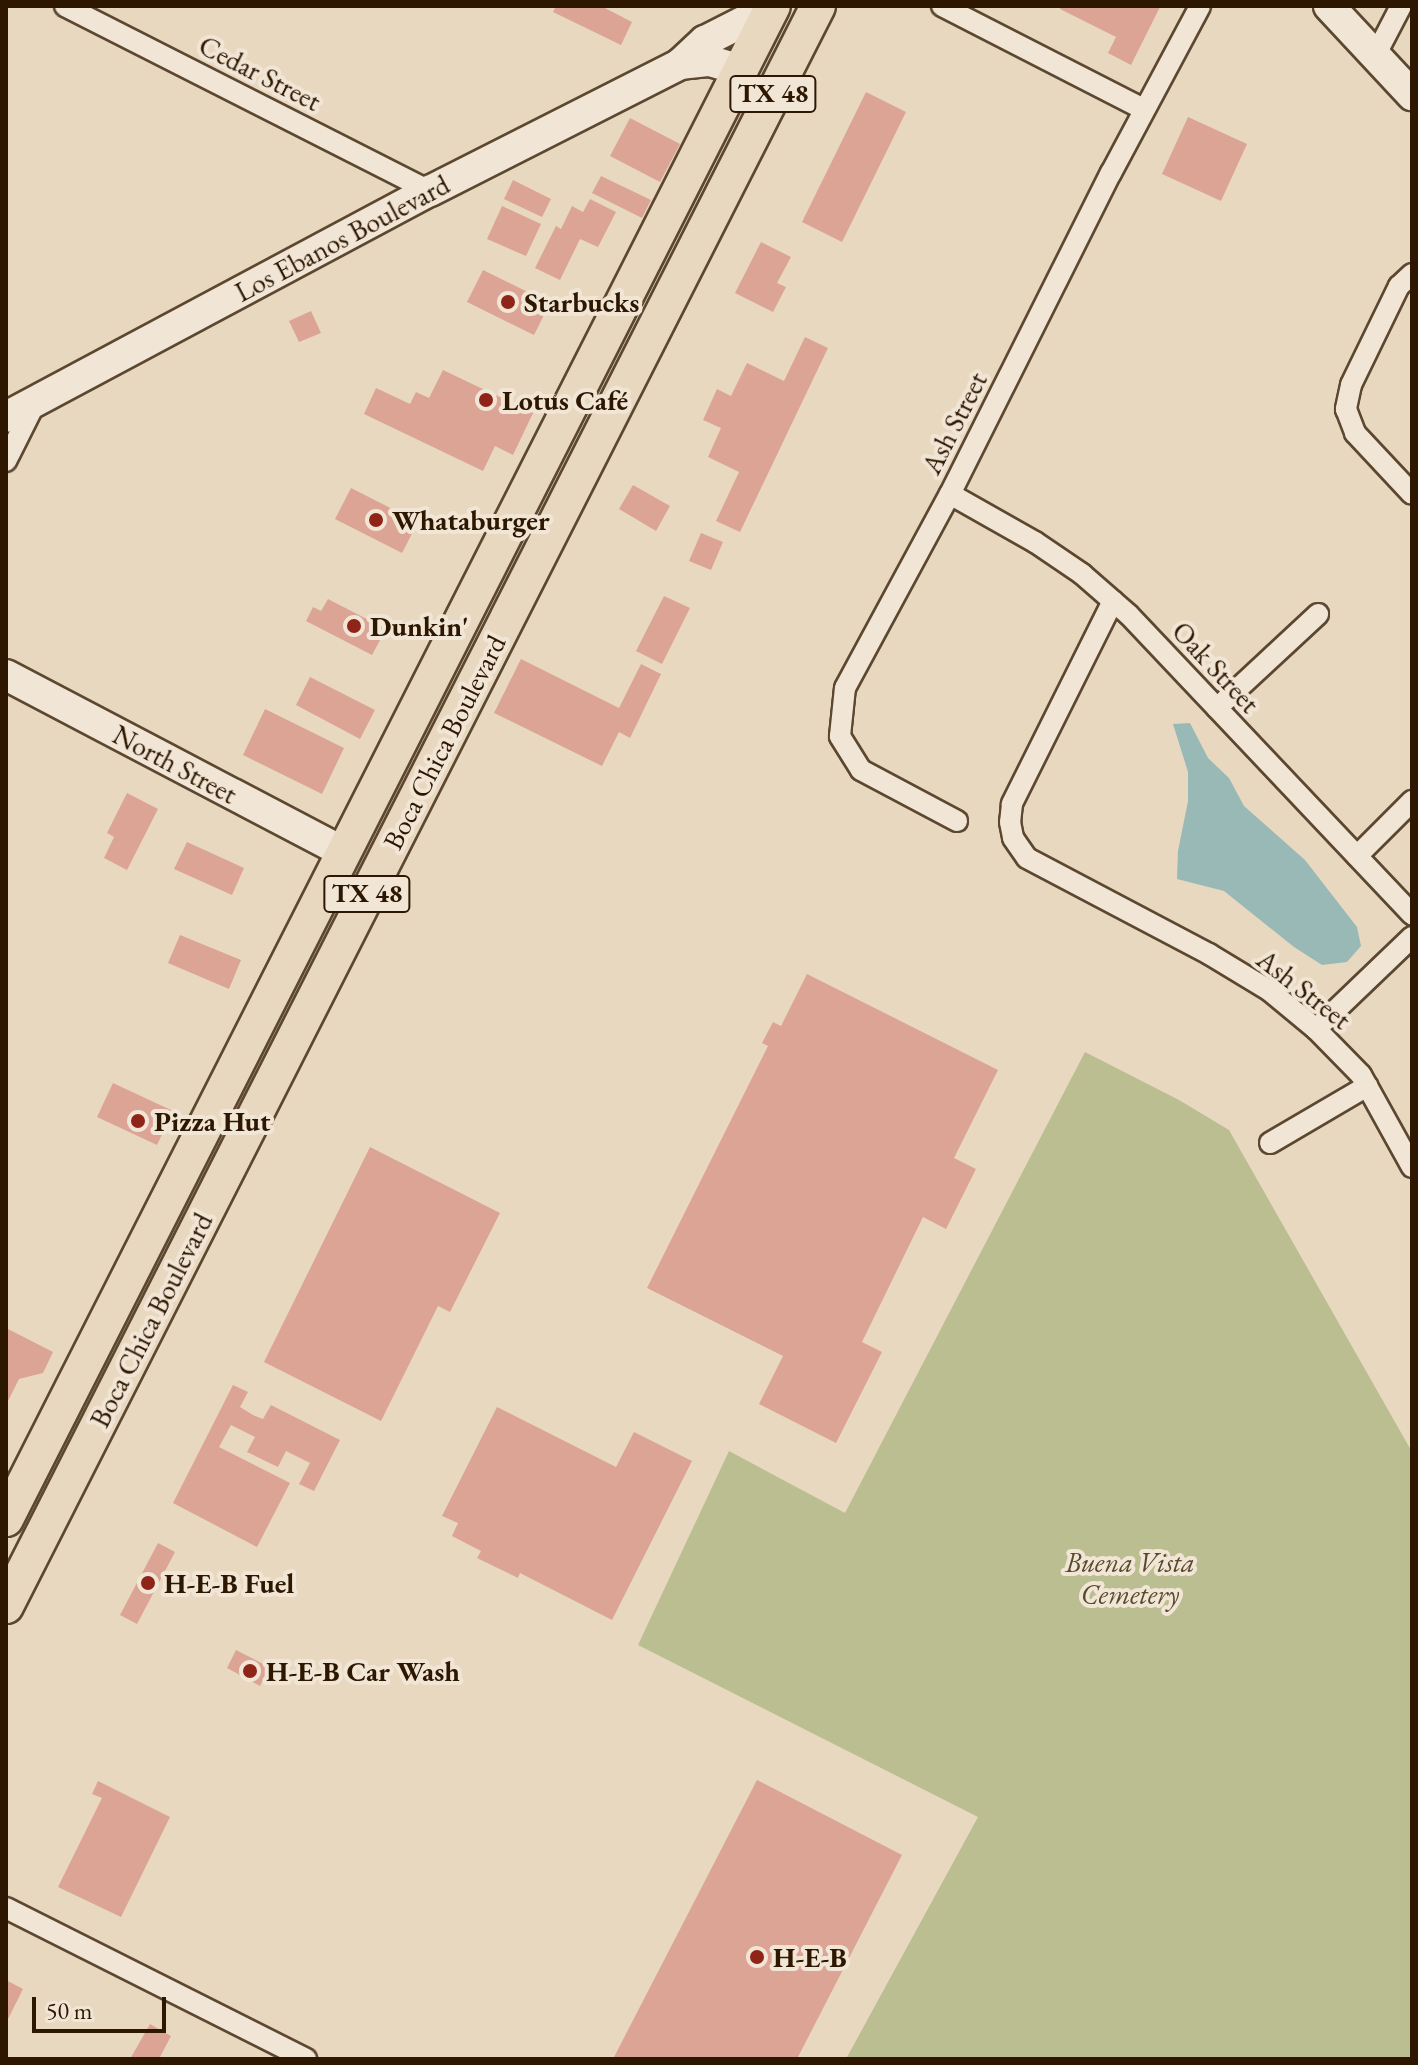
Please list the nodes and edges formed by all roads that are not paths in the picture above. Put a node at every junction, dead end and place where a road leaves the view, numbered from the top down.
1 (65, 6) edge
2 (772, 6) edge
3 (818, 6) edge
4 (942, 6) edge
5 (1200, 6) edge
6 (1329, 6) edge
7 (1401, 6) edge
8 (721, 19) edge
9 (1375, 56) junction
10 (680, 64) junction
11 (741, 70) junction
12 (1412, 95) edge
13 (1143, 109) junction
14 (430, 191) junction
15 (1412, 274) edge
16 (36, 401) junction
17 (6, 417) edge
18 (6, 461) edge
19 (950, 494) junction
20 (1412, 494) edge
21 (486, 573) junction
22 (1113, 601) junction
23 (1318, 614) dead end
24 (6, 675) edge
25 (1217, 708) junction
26 (1412, 801) edge
27 (957, 821) dead end
28 (389, 852) junction
29 (345, 853) junction
30 (1357, 856) junction
31 (1412, 914) edge
32 (1412, 937) edge
33 (1316, 1029) junction
34 (1367, 1086) junction
35 (249, 1126) junction
36 (1270, 1143) dead end
37 (1412, 1167) edge
38 (6, 1519) edge
39 (6, 1606) edge
40 (6, 1908) edge
41 (306, 2059) edge

1 - 14 street, Cedar Street
2 - 8 street, Los Ebanos Boulevard
2 - 11 main road, Boca Chica Boulevard / TX 48
3 - 28 main road, Boca Chica Boulevard / TX 48
4 - 13 street
5 - 13 street, Ash Street
6 - 9 street
7 - 9 street
8 - 10 street, Los Ebanos Boulevard
9 - 12 street
10 - 11 street, Los Ebanos Boulevard
10 - 14 street, Los Ebanos Boulevard
11 - 21 main road, Boca Chica Boulevard / TX 48
13 - 19 street, Ash Street
14 - 16 street, Los Ebanos Boulevard
15 - 20 street
16 - 17 street, Los Ebanos Boulevard
16 - 18 street
19 - 22 street, Oak Street
19 - 27 street, Ash Street
21 - 28 main road
21 - 29 main road, Boca Chica Boulevard / TX 48
22 - 25 street, Oak Street
22 - 33 street, Ash Street
23 - 25 street
24 - 29 street, North Street
25 - 30 street, Oak Street
26 - 30 street
28 - 35 main road, Boca Chica Boulevard / TX 48
29 - 35 main road
29 - 38 main road, Boca Chica Boulevard / TX 48
30 - 31 street, Oak Street
32 - 33 street
33 - 34 street, Ash Street
34 - 36 street
34 - 37 street, Ash Street
35 - 39 main road, Boca Chica Boulevard / TX 48
40 - 41 street

